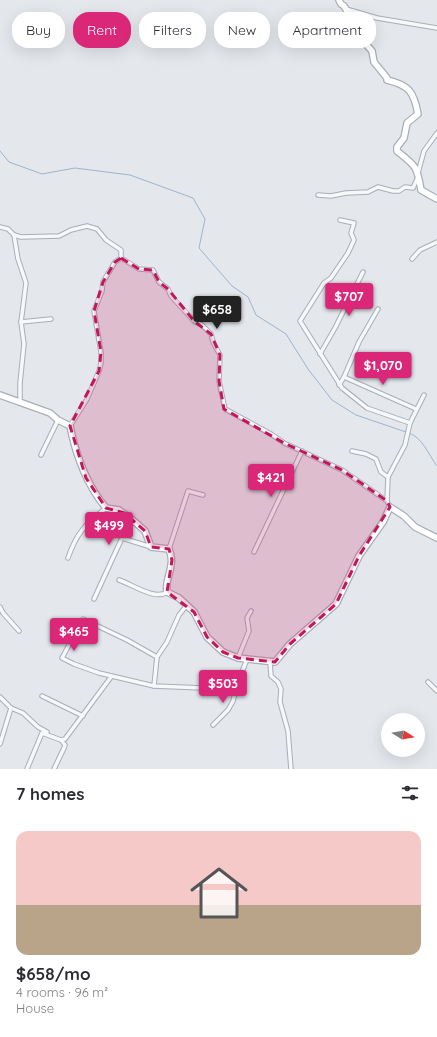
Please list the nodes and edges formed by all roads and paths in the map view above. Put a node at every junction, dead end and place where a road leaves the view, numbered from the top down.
1 (339, 0) edge
2 (344, 8) junction
3 (437, 28) edge
4 (437, 133) edge
5 (418, 174) junction
6 (318, 195) dead end
7 (437, 199) edge
8 (340, 220) dead end
9 (0, 227) edge
10 (14, 236) junction
11 (437, 242) edge
12 (121, 258) junction
13 (412, 259) dead end
14 (363, 272) dead end
15 (378, 308) dead end
16 (51, 319) dead end
17 (21, 322) junction
18 (320, 354) junction
19 (344, 377) junction
20 (338, 385) junction
21 (0, 395) edge
22 (424, 395) dead end
23 (20, 402) junction
24 (416, 409) junction
25 (58, 420) junction
26 (410, 423) junction
27 (70, 426) junction
28 (302, 451) junction
29 (352, 451) dead end
30 (41, 455) dead end
31 (388, 477) junction
32 (203, 495) dead end
33 (387, 501) junction
34 (390, 507) junction
35 (106, 508) junction
36 (437, 538) edge
37 (151, 547) junction
38 (169, 549) junction
39 (254, 552) dead end
40 (68, 558) dead end
41 (119, 580) dead end
42 (167, 592) junction
43 (94, 599) dead end
44 (187, 605) junction
45 (0, 607) edge
46 (251, 611) dead end
47 (20, 631) dead end
48 (157, 658) junction
49 (238, 658) junction
50 (247, 659) junction
51 (270, 662) junction
52 (111, 677) junction
53 (428, 682) dead end
54 (237, 685) junction
55 (154, 686) junction
56 (437, 691) edge
57 (42, 696) dead end
58 (0, 697) edge
59 (11, 708) junction
60 (83, 716) junction
61 (213, 725) dead end
62 (63, 739) junction
63 (0, 744) edge
64 (27, 769) edge
65 (54, 769) edge
66 (291, 769) edge

1 - 2 street
2 - 3 street
2 - 5 street
4 - 5 street
5 - 6 street
5 - 7 street
8 - 18 street
9 - 10 street
10 - 12 street
10 - 17 street
11 - 13 street
12 - 27 street
12 - 28 street
14 - 18 street
15 - 19 street
16 - 17 street
17 - 23 street
18 - 20 street
19 - 20 street
19 - 24 street
20 - 26 street
21 - 23 street
22 - 24 street
23 - 25 street
24 - 26 street
25 - 27 street
25 - 30 street
26 - 31 street
27 - 35 street
28 - 33 street
28 - 39 street
29 - 31 street
31 - 33 street
32 - 38 street
33 - 34 street
34 - 36 street
34 - 51 street
35 - 37 street
35 - 40 street
37 - 38 street
37 - 43 street
38 - 42 street
41 - 42 street
42 - 44 street
44 - 48 street
44 - 49 street
45 - 47 street
46 - 49 street
48 - 52 street
48 - 55 street
49 - 50 street
50 - 51 street
50 - 54 street
51 - 66 street
52 - 55 street
52 - 60 street
53 - 56 street
54 - 55 street
54 - 61 street
57 - 60 street
58 - 59 street
59 - 62 street
59 - 63 street
60 - 62 street
62 - 64 street
62 - 65 street

